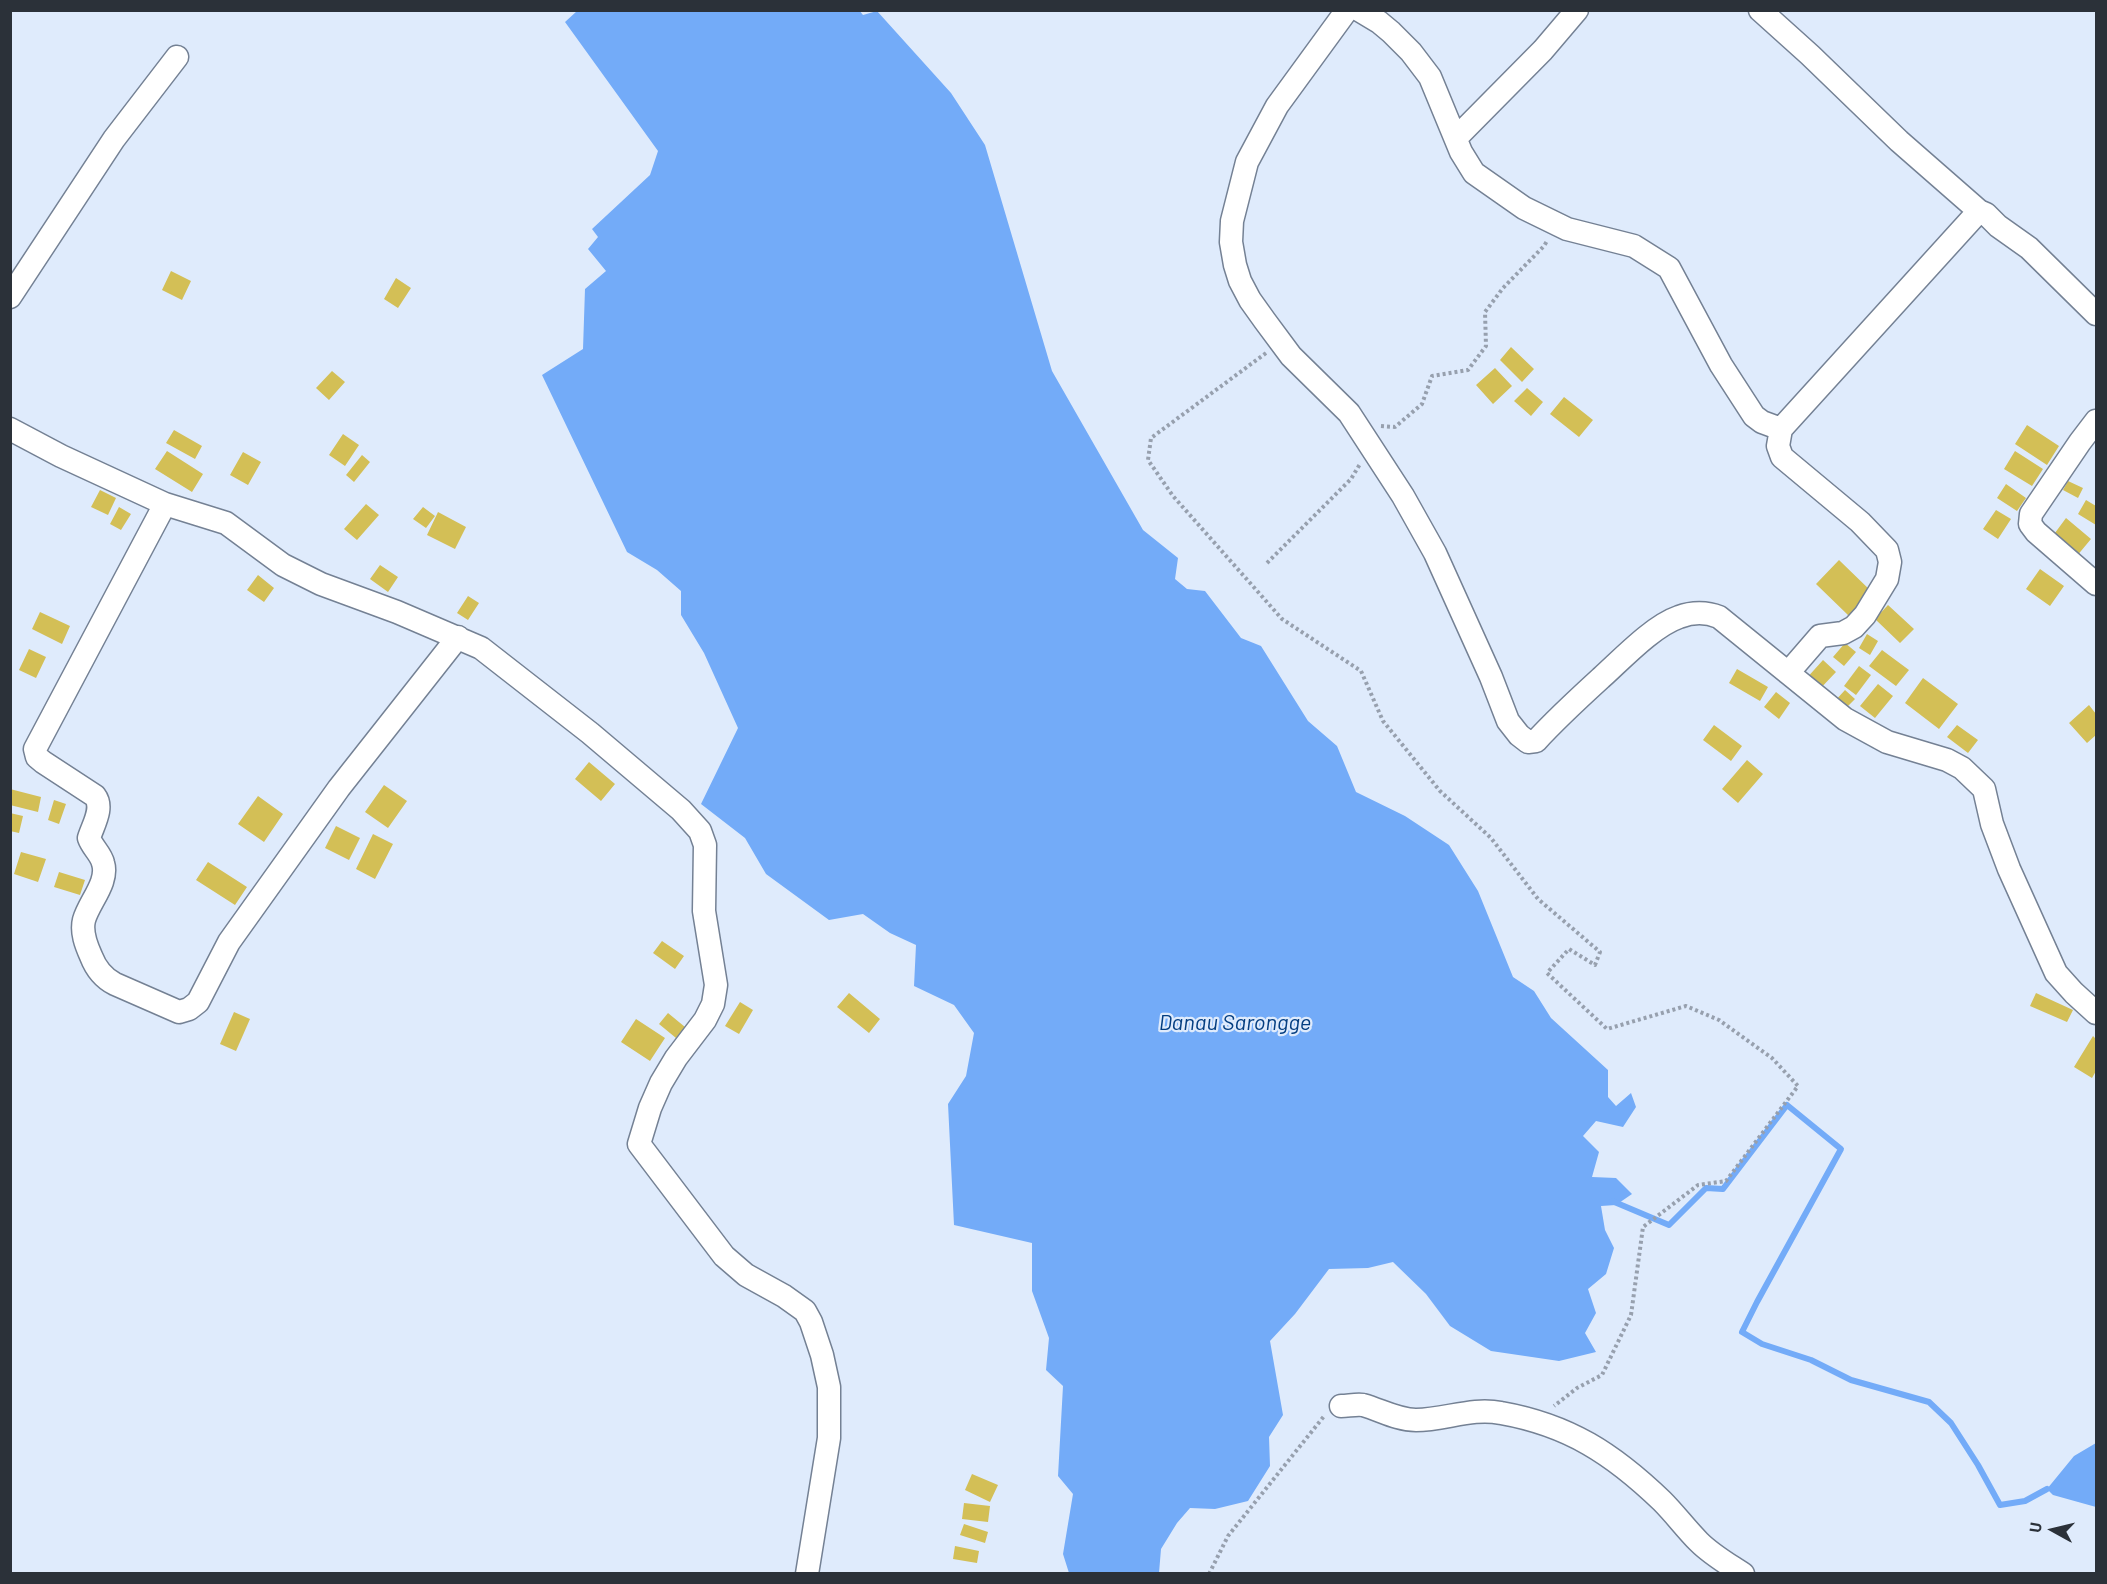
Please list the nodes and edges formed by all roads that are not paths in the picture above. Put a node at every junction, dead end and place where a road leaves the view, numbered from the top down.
1 (1347, 10) edge
2 (1359, 10) edge
3 (1577, 10) edge
4 (1760, 10) edge
5 (177, 57) dead end
6 (1456, 138) junction
7 (1979, 211) junction
8 (10, 297) edge
9 (2097, 314) edge
10 (2097, 422) edge
11 (10, 429) edge
12 (1781, 429) junction
13 (165, 504) junction
14 (2097, 584) edge
15 (458, 637) junction
16 (1788, 673) junction
17 (2097, 1013) edge
18 (1341, 1406) road end
19 (807, 1574) edge
20 (1743, 1574) edge

1 - 16 street
2 - 6 street
3 - 6 street
4 - 7 street
5 - 8 street
6 - 12 street
7 - 9 street
7 - 12 street
10 - 14 street
11 - 13 street
12 - 16 street
13 - 15 street
13 - 15 street
15 - 19 street
16 - 17 street
18 - 20 street

